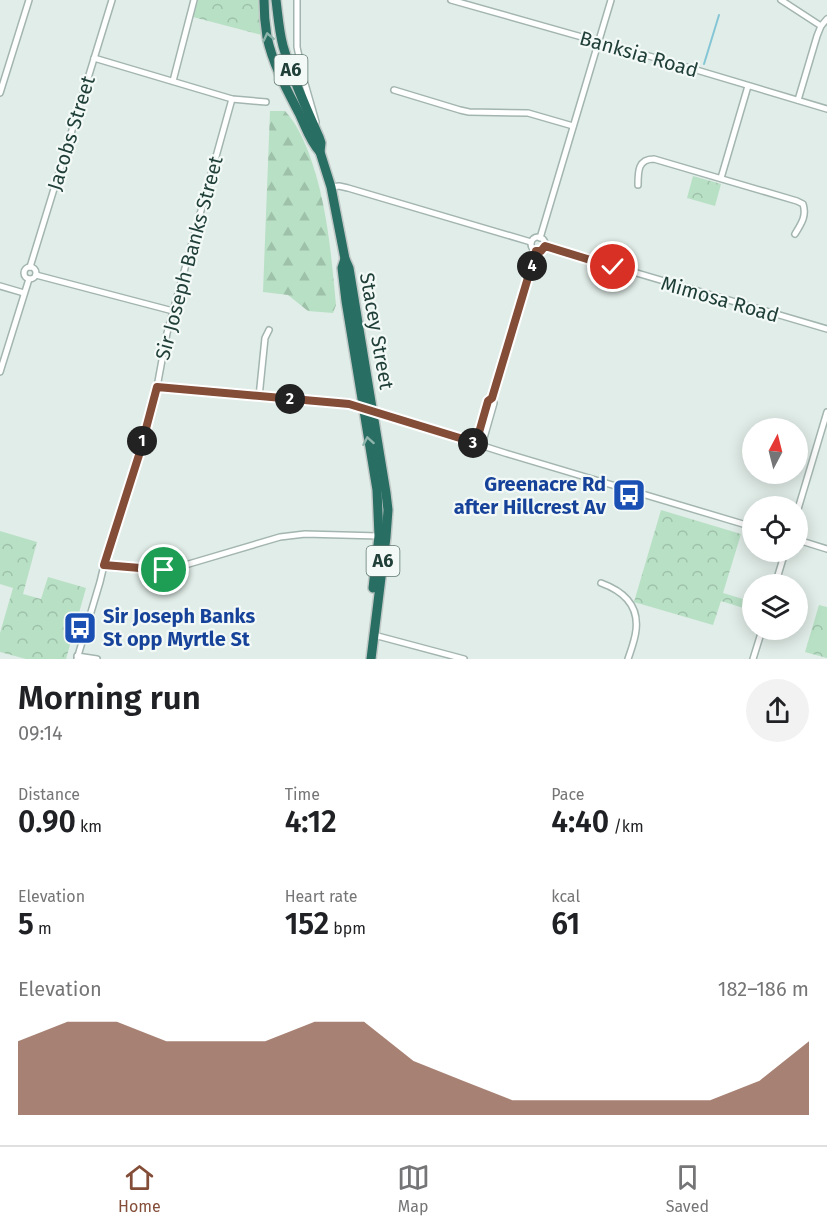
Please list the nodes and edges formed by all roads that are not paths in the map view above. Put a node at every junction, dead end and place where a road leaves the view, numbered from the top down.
1 (29, 0) edge
2 (112, 0) edge
3 (194, 0) edge
4 (264, 0) edge
5 (276, 0) edge
6 (297, 0) edge
7 (451, 0) edge
8 (611, 0) edge
9 (781, 0) edge
10 (827, 19) edge
11 (821, 26) junction
12 (598, 42) junction
13 (94, 58) junction
14 (173, 81) junction
15 (748, 86) junction
16 (394, 90) dead end
17 (0, 93) edge
18 (232, 99) junction
19 (798, 100) junction
20 (266, 102) dead end
21 (827, 109) edge
22 (573, 126) junction
23 (319, 137) junction
24 (320, 152) junction
25 (721, 178) junction
26 (638, 185) dead end
27 (331, 187) junction
28 (795, 234) dead end
29 (540, 238) junction
30 (531, 242) junction
31 (545, 246) junction
32 (536, 251) junction
33 (30, 267) junction
34 (36, 275) junction
35 (29, 279) junction
36 (0, 286) edge
37 (24, 293) junction
38 (173, 311) junction
39 (827, 329) edge
40 (269, 330) dead end
41 (0, 372) edge
42 (157, 387) junction
43 (259, 397) junction
44 (368, 409) junction
45 (827, 412) edge
46 (479, 444) junction
47 (802, 496) edge
48 (742, 524) edge
49 (379, 536) junction
50 (808, 543) edge
51 (827, 549) edge
52 (104, 565) junction
53 (601, 583) dead end
54 (374, 635) junction
55 (759, 640) edge
56 (77, 658) edge
57 (97, 659) edge
58 (364, 659) edge
59 (370, 659) edge
60 (464, 659) edge
61 (628, 659) edge
62 (753, 659) edge

1 - 17 street
2 - 13 street, Jacobs Street
3 - 14 street
24 -> 4 highway, Stacey Street / A6
5 - 23 highway, Stacey Street / A6
6 - 23 street, Stacey Street
7 - 12 street, Banksia Road
8 - 12 street
9 - 11 street
10 - 11 street
11 - 19 street
12 - 15 street, Banksia Road
12 - 22 street
13 - 14 street
13 - 33 street, Jacobs Street
14 - 18 street
15 - 19 street, Banksia Road
15 - 25 street
16 - 22 street
18 - 20 street
18 - 38 street, Sir Joseph Banks Street
19 - 21 street, Banksia Road
22 - 29 street
23 - 24 highway, Stacey Street / A6
24 - 27 highway, Stacey Street / A6
25 - 26 street
25 - 28 street
27 - 30 street
27 - 44 highway, Stacey Street / A6
29 - 30 street
29 - 31 street
30 - 32 street
31 - 32 street
31 - 39 street, Mimosa Road
32 - 46 street
33 - 34 street
33 - 35 street
34 - 35 street
34 - 38 street
35 - 37 street
36 - 37 street
37 - 41 street
38 - 42 street, Sir Joseph Banks Street
40 - 43 street
42 - 43 street
42 - 52 street, Sir Joseph Banks Street
43 - 44 street
44 - 46 street
49 -> 44 highway, Stacey Street / A6
44 - 54 highway, Stacey Street / A6
45 - 47 street
46 - 48 street
49 - 52 street
49 - 58 highway, Stacey Street / A6
50 - 51 street
52 - 56 street, Sir Joseph Banks Street
53 - 61 street
54 - 59 highway, Stacey Street / A6
54 - 60 street
55 - 62 street
56 - 57 street

